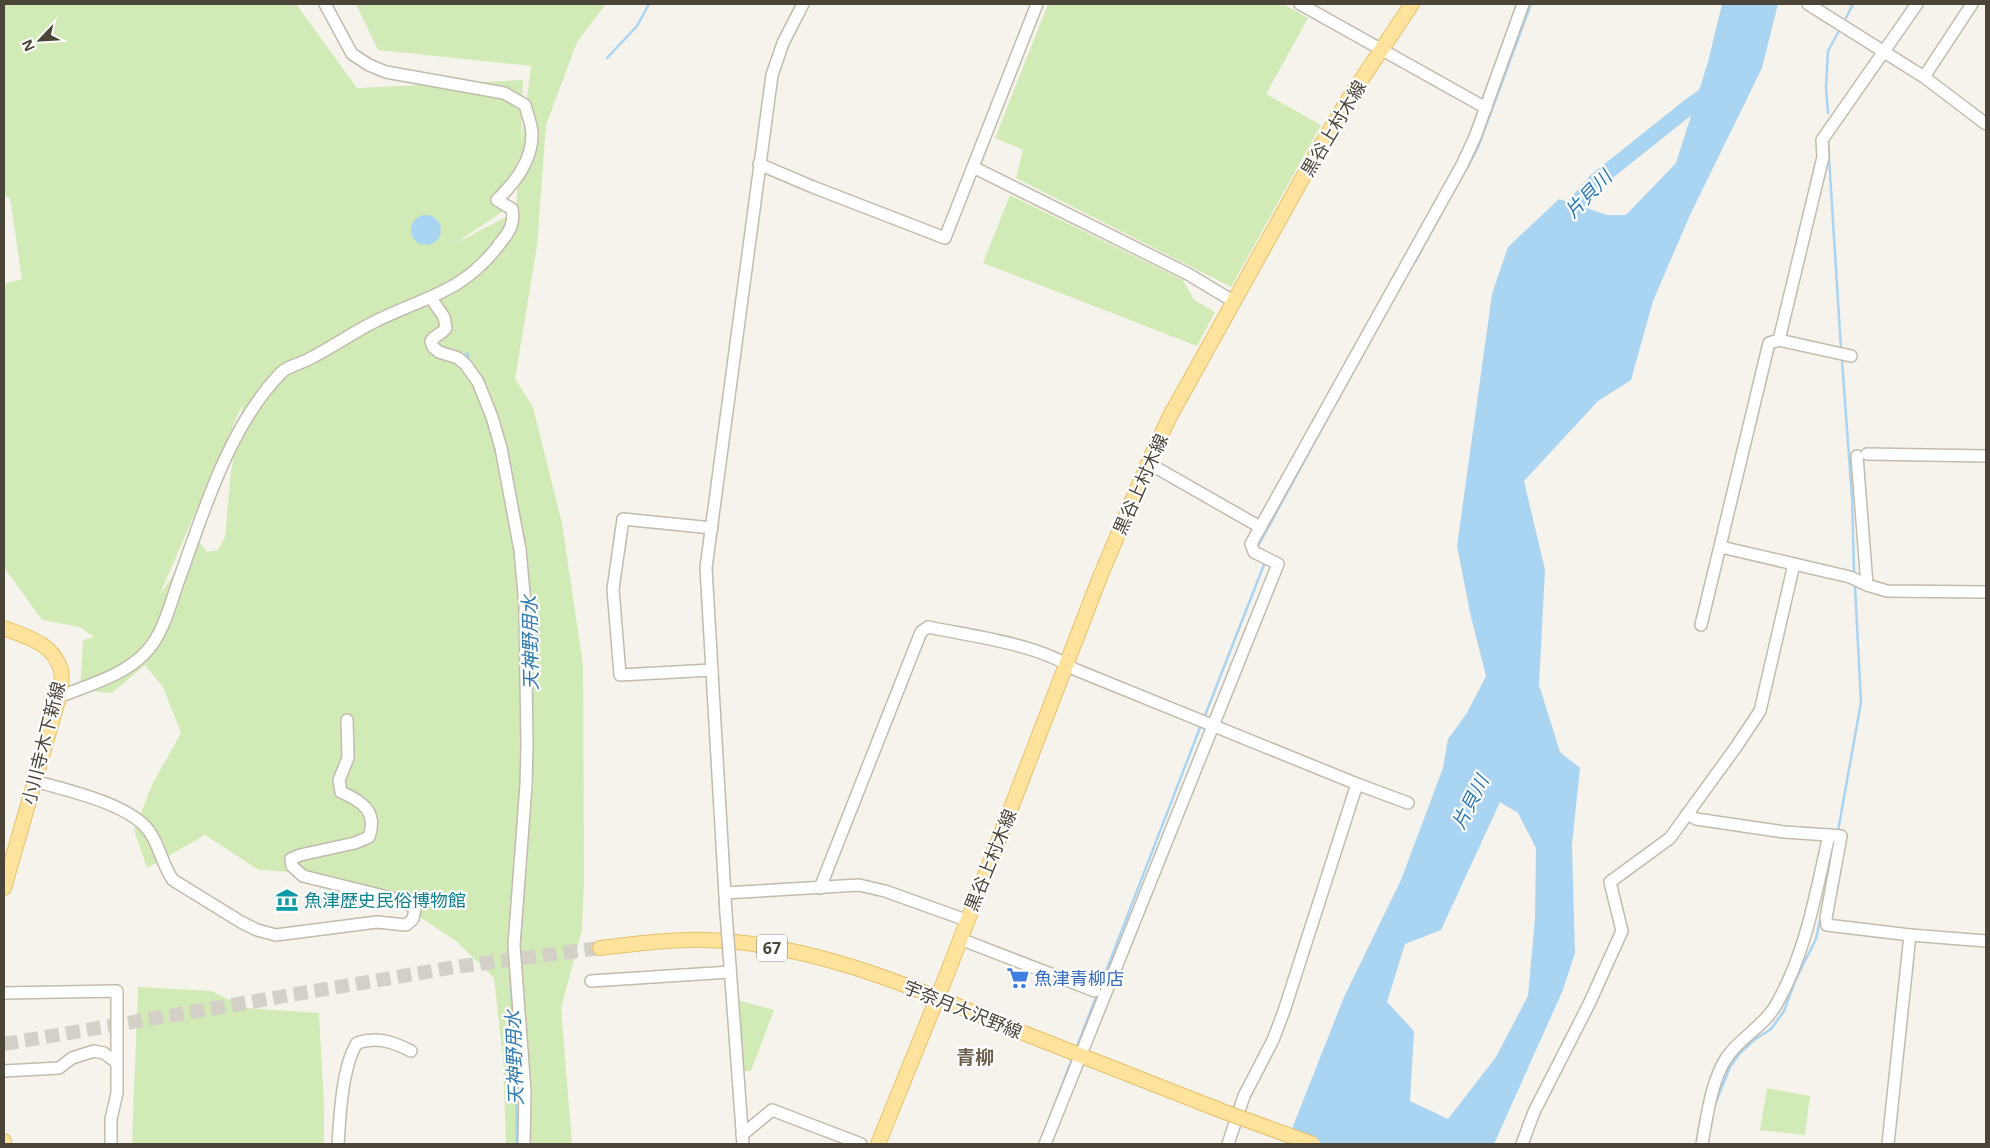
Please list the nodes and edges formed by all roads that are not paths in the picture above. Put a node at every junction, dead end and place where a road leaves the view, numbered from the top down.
1 (325, 4) edge
2 (803, 4) edge
3 (1037, 4) edge
4 (1300, 4) edge
5 (1412, 4) edge
6 (1523, 4) edge
7 (1917, 4) edge
8 (1972, 4) edge
9 (1810, 5) edge
10 (1381, 50) junction
11 (1883, 51) junction
12 (1924, 77) junction
13 (1486, 108) junction
14 (1986, 124) edge
15 (759, 164) junction
16 (973, 167) junction
17 (431, 298) junction
18 (1234, 301) junction
19 (1779, 340) junction
20 (1851, 356) dead end
21 (1986, 456) edge
22 (1148, 463) junction
23 (712, 528) junction
24 (1260, 528) junction
25 (1721, 547) junction
26 (1794, 564) junction
27 (1867, 585) junction
28 (1986, 592) edge
29 (1701, 625) dead end
30 (4, 628) edge
31 (1067, 665) junction
32 (712, 670) junction
33 (59, 697) junction
34 (347, 720) dead end
35 (1212, 725) junction
36 (34, 781) junction
37 (1357, 784) junction
38 (1408, 803) dead end
39 (1688, 814) junction
40 (1829, 835) junction
41 (4, 888) edge
42 (820, 888) junction
43 (725, 893) junction
44 (966, 920) junction
45 (1910, 935) junction
46 (960, 939) junction
47 (1986, 941) edge
48 (600, 948) tunnel mouth
49 (730, 969) junction
50 (591, 981) dead end
51 (1095, 991) dead end
52 (4, 992) edge
53 (937, 998) junction
54 (411, 1050) dead end
55 (1080, 1056) junction
56 (117, 1063) junction
57 (4, 1071) edge
58 (741, 1142) edge
59 (111, 1144) edge
60 (338, 1144) edge
61 (524, 1144) edge
62 (861, 1144) edge
63 (878, 1144) edge
64 (1045, 1144) edge
65 (1228, 1144) edge
66 (1313, 1144) edge
67 (1522, 1144) edge
68 (1702, 1144) edge
69 (1888, 1144) edge

1 - 17 street
2 - 15 street
3 - 16 street
4 - 10 street
5 - 10 main road, 黒谷上村木線
6 - 13 street
7 - 11 street
8 - 12 street
9 - 11 street
10 - 13 street
10 - 18 main road, 黒谷上村木線
11 - 12 street
11 - 19 street
12 - 14 street
13 - 24 street
15 - 16 street
15 - 23 street
16 - 18 street
17 - 33 street
17 - 61 street
18 - 22 main road, 黒谷上村木線
19 - 20 street
19 - 25 street
21 - 27 street
22 - 24 street
22 - 31 main road, 黒谷上村木線
23 - 32 street
23 - 32 street
24 - 35 street
25 - 26 street
25 - 29 street
26 - 27 street
26 - 39 street
27 - 28 street
30 - 33 main road, 小川寺木下新線
31 - 35 street
31 - 42 street
31 - 44 main road, 黒谷上村木線
32 - 43 street
33 - 36 main road, 小川寺木下新線
34 - 36 street
35 - 37 street
35 - 55 street
36 - 41 main road, 小川寺木下新線
37 - 38 street
37 - 65 street
39 - 40 street
39 - 67 street
40 - 45 street
40 - 68 street
42 - 43 street
42 - 44 street
43 - 49 street, bridge
44 - 46 main road, 黒谷上村木線
45 - 47 street
45 - 69 street
46 - 51 street
46 - 53 main road, 黒谷上村木線
48 - 53 main road, 宇奈月大沢野線 / 67
49 - 50 street
49 - 58 street
52 - 56 street
53 - 55 main road, 宇奈月大沢野線 / 67
53 - 63 main road, 黒谷上村木線
54 - 60 street
55 - 64 street
55 - 66 main road, 宇奈月大沢野線 / 67, bridge
56 - 57 street
56 - 59 street
58 - 62 street

